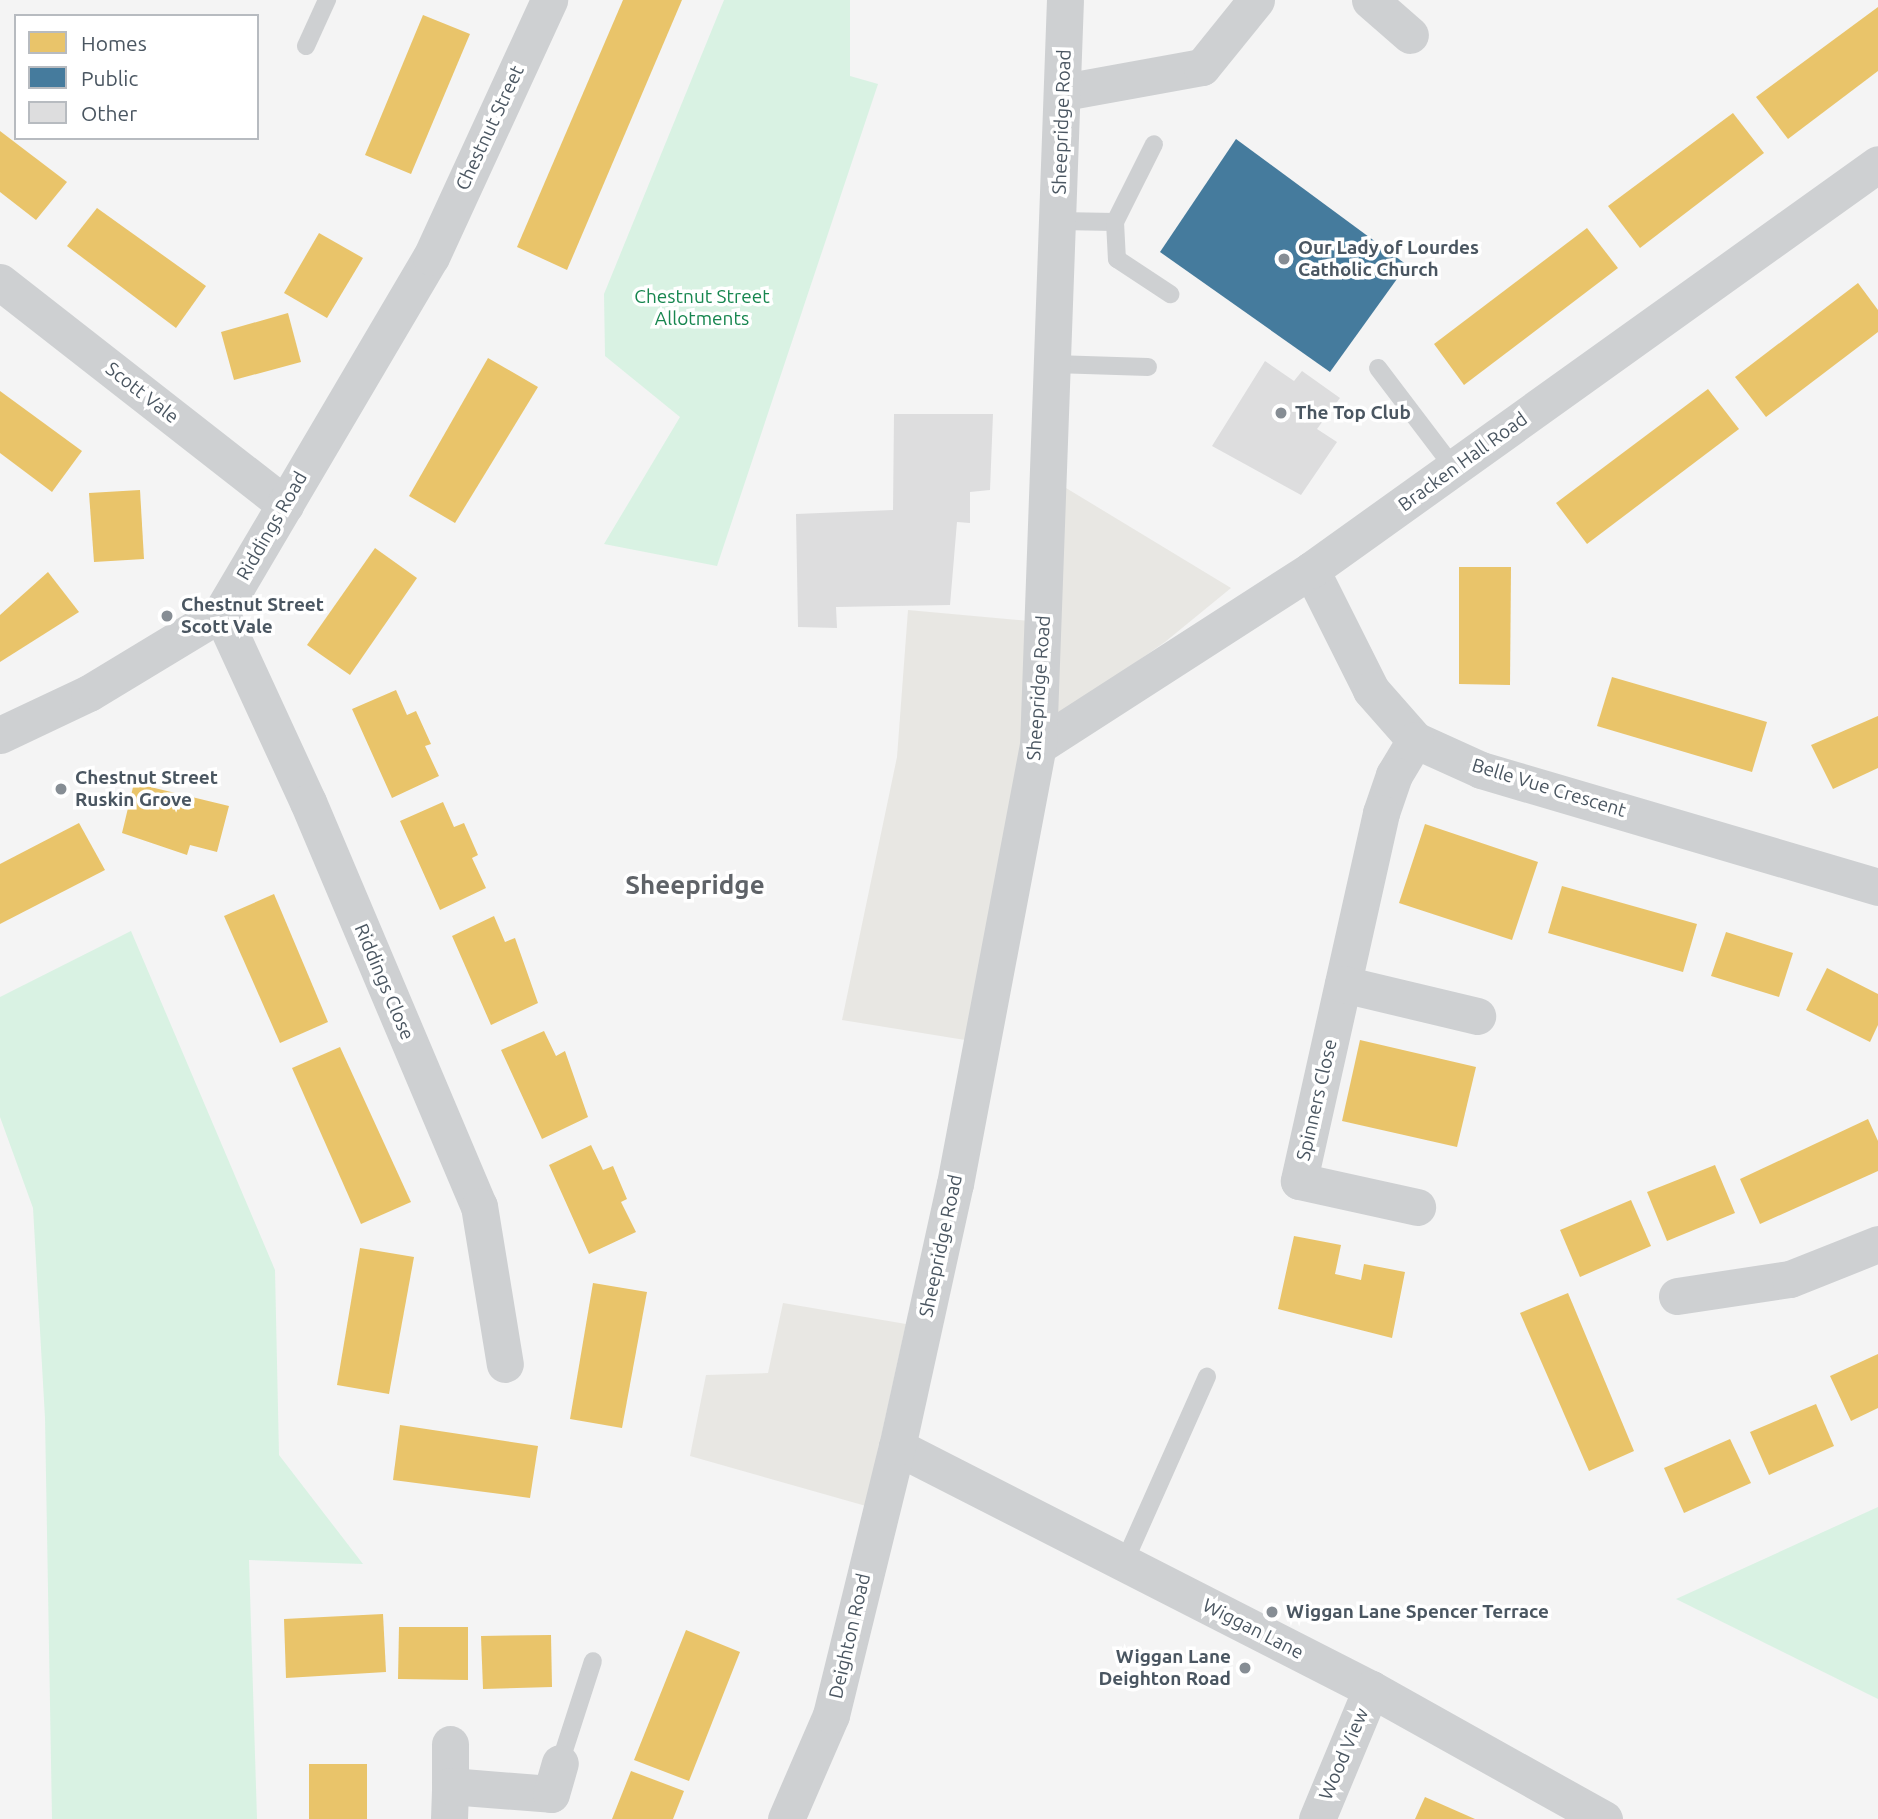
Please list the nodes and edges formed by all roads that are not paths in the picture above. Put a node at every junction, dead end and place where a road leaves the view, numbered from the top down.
1 (327, 0) edge
2 (550, 0) edge
3 (1065, 0) edge
4 (1256, 0) edge
5 (1370, 0) edge
6 (1410, 35) dead end
7 (306, 46) dead end
8 (1064, 92) junction
9 (1154, 144) dead end
10 (1878, 164) edge
11 (1059, 221) junction
12 (1115, 222) junction
13 (431, 257) joint
14 (0, 282) edge
15 (1170, 294) dead end
16 (1054, 364) junction
17 (1148, 367) dead end
18 (1378, 368) dead end
19 (1454, 468) junction
20 (285, 505) junction
21 (1311, 570) junction
22 (221, 613) junction
23 (0, 735) edge
24 (1415, 740) junction
25 (1038, 747) junction
26 (1878, 887) edge
27 (1343, 984) junction
28 (1478, 1016) dead end
29 (1417, 1207) dead end
30 (1878, 1244) edge
31 (1677, 1296) dead end
32 (505, 1364) dead end
33 (1207, 1377) dead end
34 (897, 1447) junction
35 (1124, 1563) junction
36 (593, 1661) dead end
37 (1371, 1689) junction
38 (450, 1744) dead end
39 (560, 1763) joint
40 (449, 1802) edge
41 (786, 1819) edge
42 (1317, 1819) edge
43 (1604, 1819) edge

1 - 7 lane
2 - 13 street, Chestnut Street
3 - 8 street, Sheepridge Road
4 - 8 street
5 - 6 street
8 - 11 street, Sheepridge Road
9 - 12 lane
10 - 19 street, Bracken Hall Road
11 - 12 lane
11 - 16 street, Sheepridge Road
12 - 15 lane
13 - 20 street, Riddings Road
14 - 20 street, Scott Vale
16 - 17 lane
16 - 25 street, Sheepridge Road
18 - 19 lane
19 - 21 street, Bracken Hall Road
20 - 22 street, Riddings Road
21 - 24 street, Belle Vue Crescent
21 - 25 street, Bracken Hall Road
22 - 23 street, Riddings Road
22 - 32 street, Riddings Close
24 - 26 street, Belle Vue Crescent
24 - 27 street, Spinners Close
25 - 34 street, Sheepridge Road
27 - 28 street
27 - 29 street, Spinners Close
30 - 31 street
33 - 35 lane
34 - 35 street, Wiggan Lane
34 - 41 street, Deighton Road
35 - 37 street, Wiggan Lane
36 - 39 lane
37 - 42 street, Wood View
37 - 43 street, Wiggan Lane
38 - 40 street
39 - 40 street

